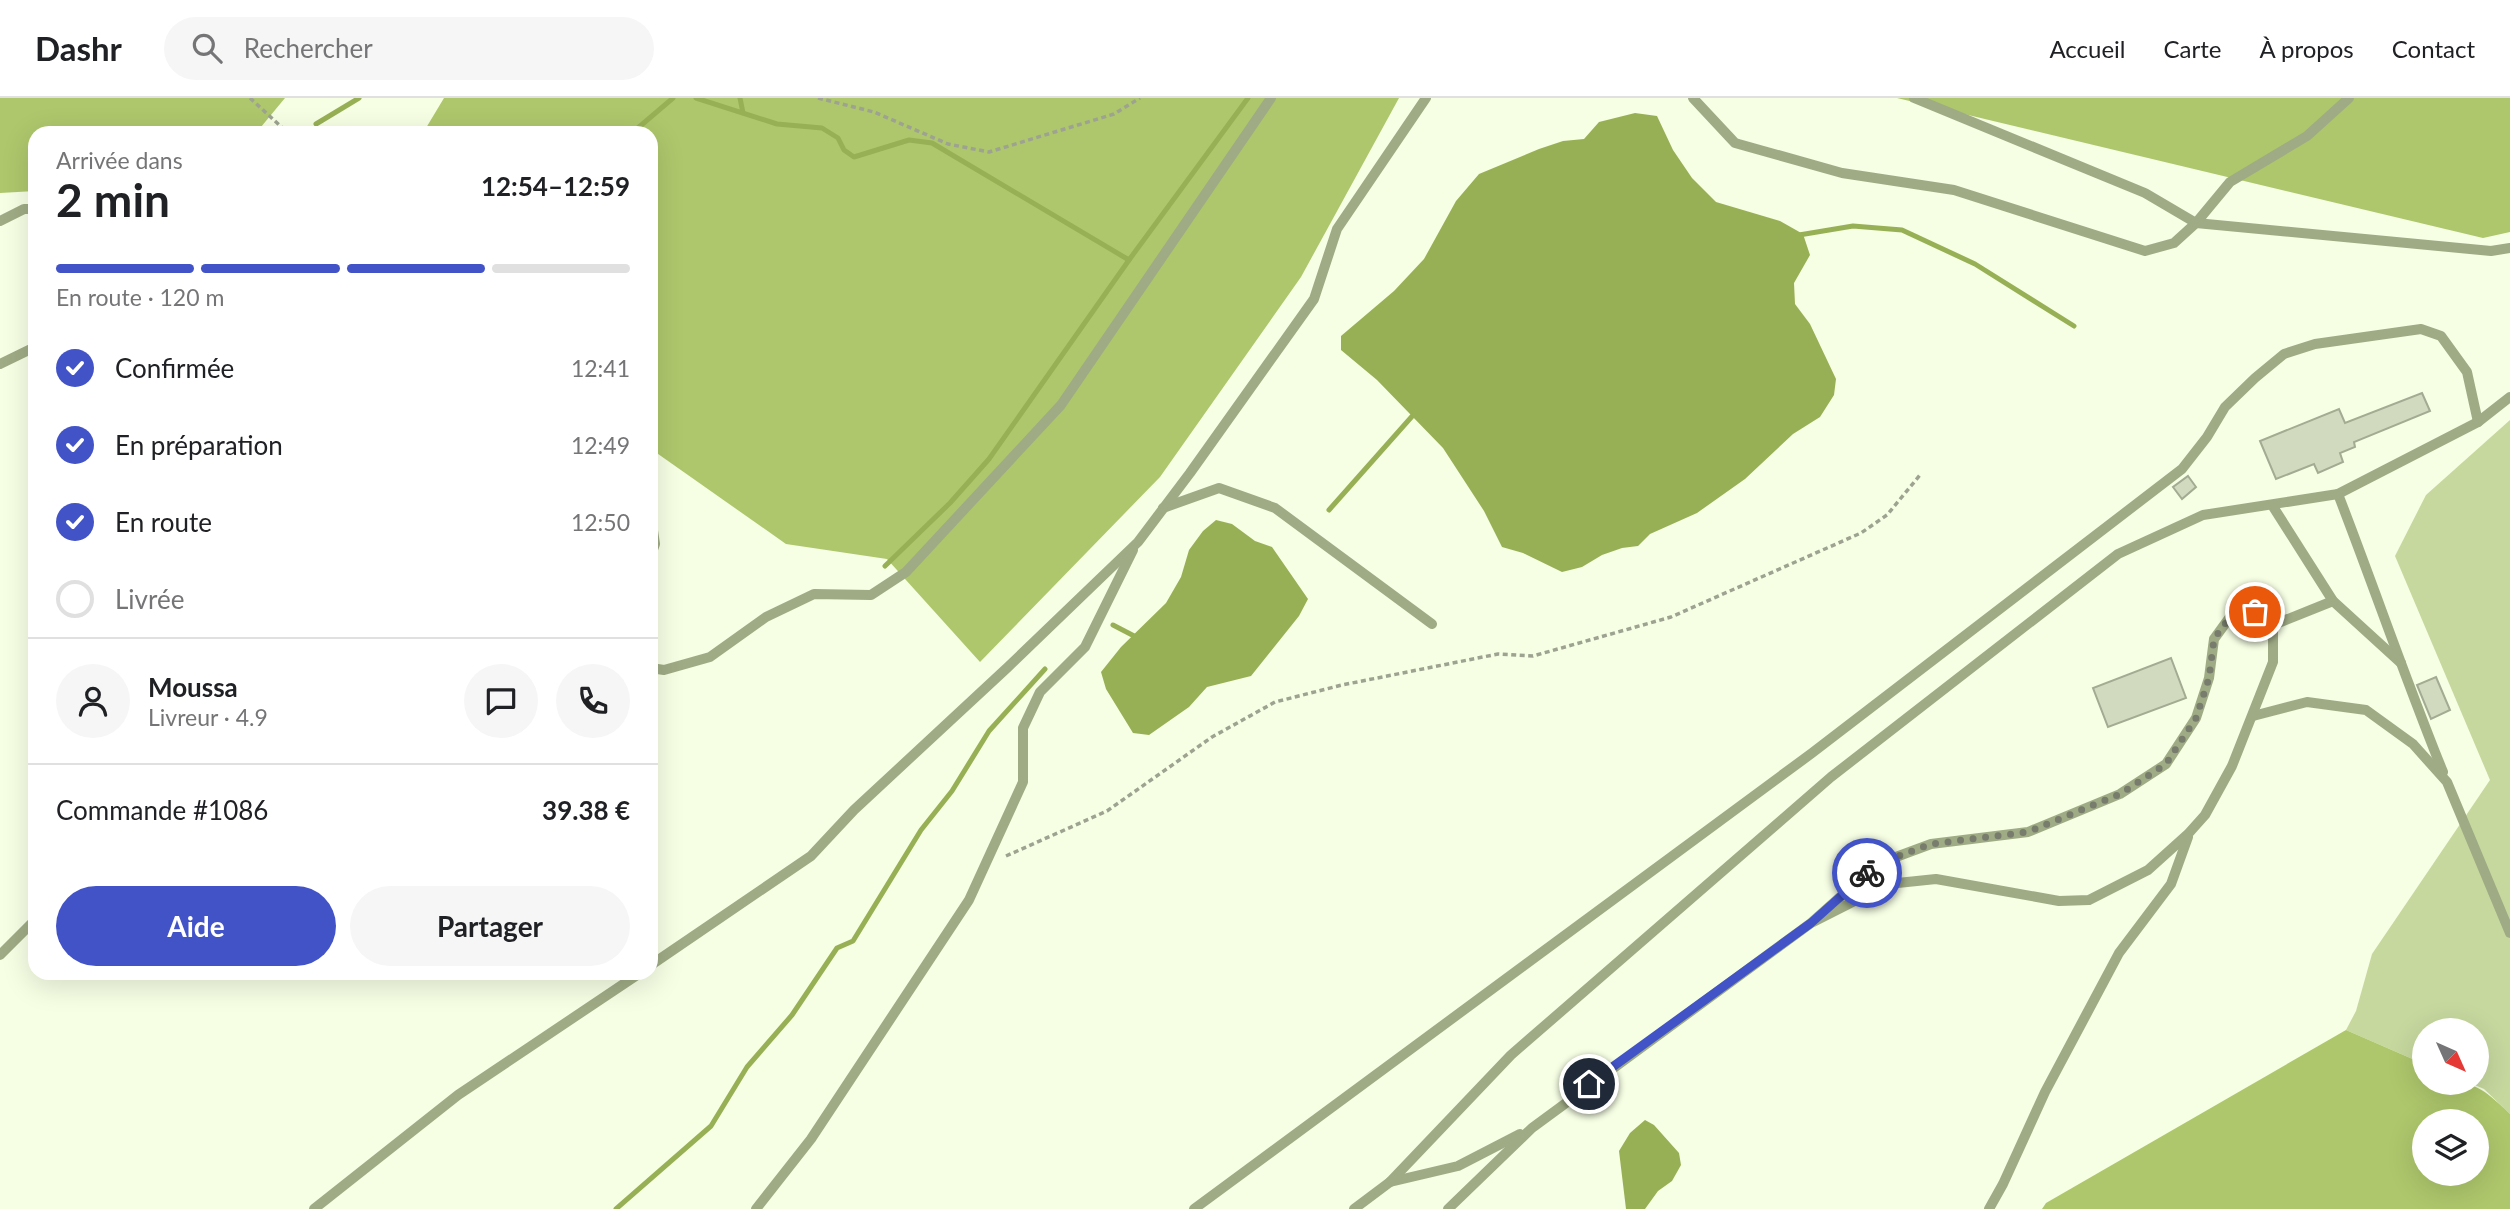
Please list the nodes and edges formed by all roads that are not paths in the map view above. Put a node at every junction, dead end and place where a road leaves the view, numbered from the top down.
1 (1271, 98) edge
2 (1426, 98) edge
3 (1693, 98) edge
4 (1914, 98) edge
5 (2348, 98) edge
6 (28, 209) edge
7 (0, 221) edge
8 (2196, 223) junction
9 (2510, 248) edge
10 (28, 350) edge
11 (0, 364) edge
12 (2510, 397) edge
13 (2478, 422) junction
14 (2338, 494) junction
15 (2272, 505) junction
16 (1163, 508) junction
17 (1138, 542) junction
18 (2333, 601) junction
19 (1432, 624) dead end
20 (2273, 625) junction
21 (2403, 665) junction
22 (658, 669) edge
23 (2253, 716) junction
24 (2447, 782) junction
25 (2188, 834) junction
26 (1811, 923) junction
27 (28, 927) edge
28 (2510, 933) edge
29 (0, 955) edge
30 (658, 960) edge
31 (630, 980) edge
32 (1532, 1128) junction
33 (1390, 1182) junction
34 (314, 1209) edge
35 (756, 1209) edge
36 (1194, 1209) edge
37 (1354, 1209) edge
38 (1448, 1209) edge
39 (1989, 1209) edge

1 - 22 lane
2 - 16 lane
3 - 8 lane
4 - 8 lane
5 - 8 lane
6 - 7 lane
8 - 9 lane
10 - 11 lane
12 - 13 lane
13 - 14 lane
13 - 36 lane
14 - 15 lane
14 - 21 lane
15 - 18 lane
15 - 33 lane
16 - 17 lane
16 - 19 lane
17 - 30 lane
17 - 35 lane
18 - 20 lane
18 - 21 lane
20 - 23 lane
20 - 26 lane
21 - 24 lane
23 - 24 lane
23 - 25 lane
24 - 28 lane
25 - 26 lane
25 - 39 lane
26 - 32 lane
27 - 29 lane
31 - 34 lane
32 - 33 lane
32 - 38 lane
33 - 37 lane

